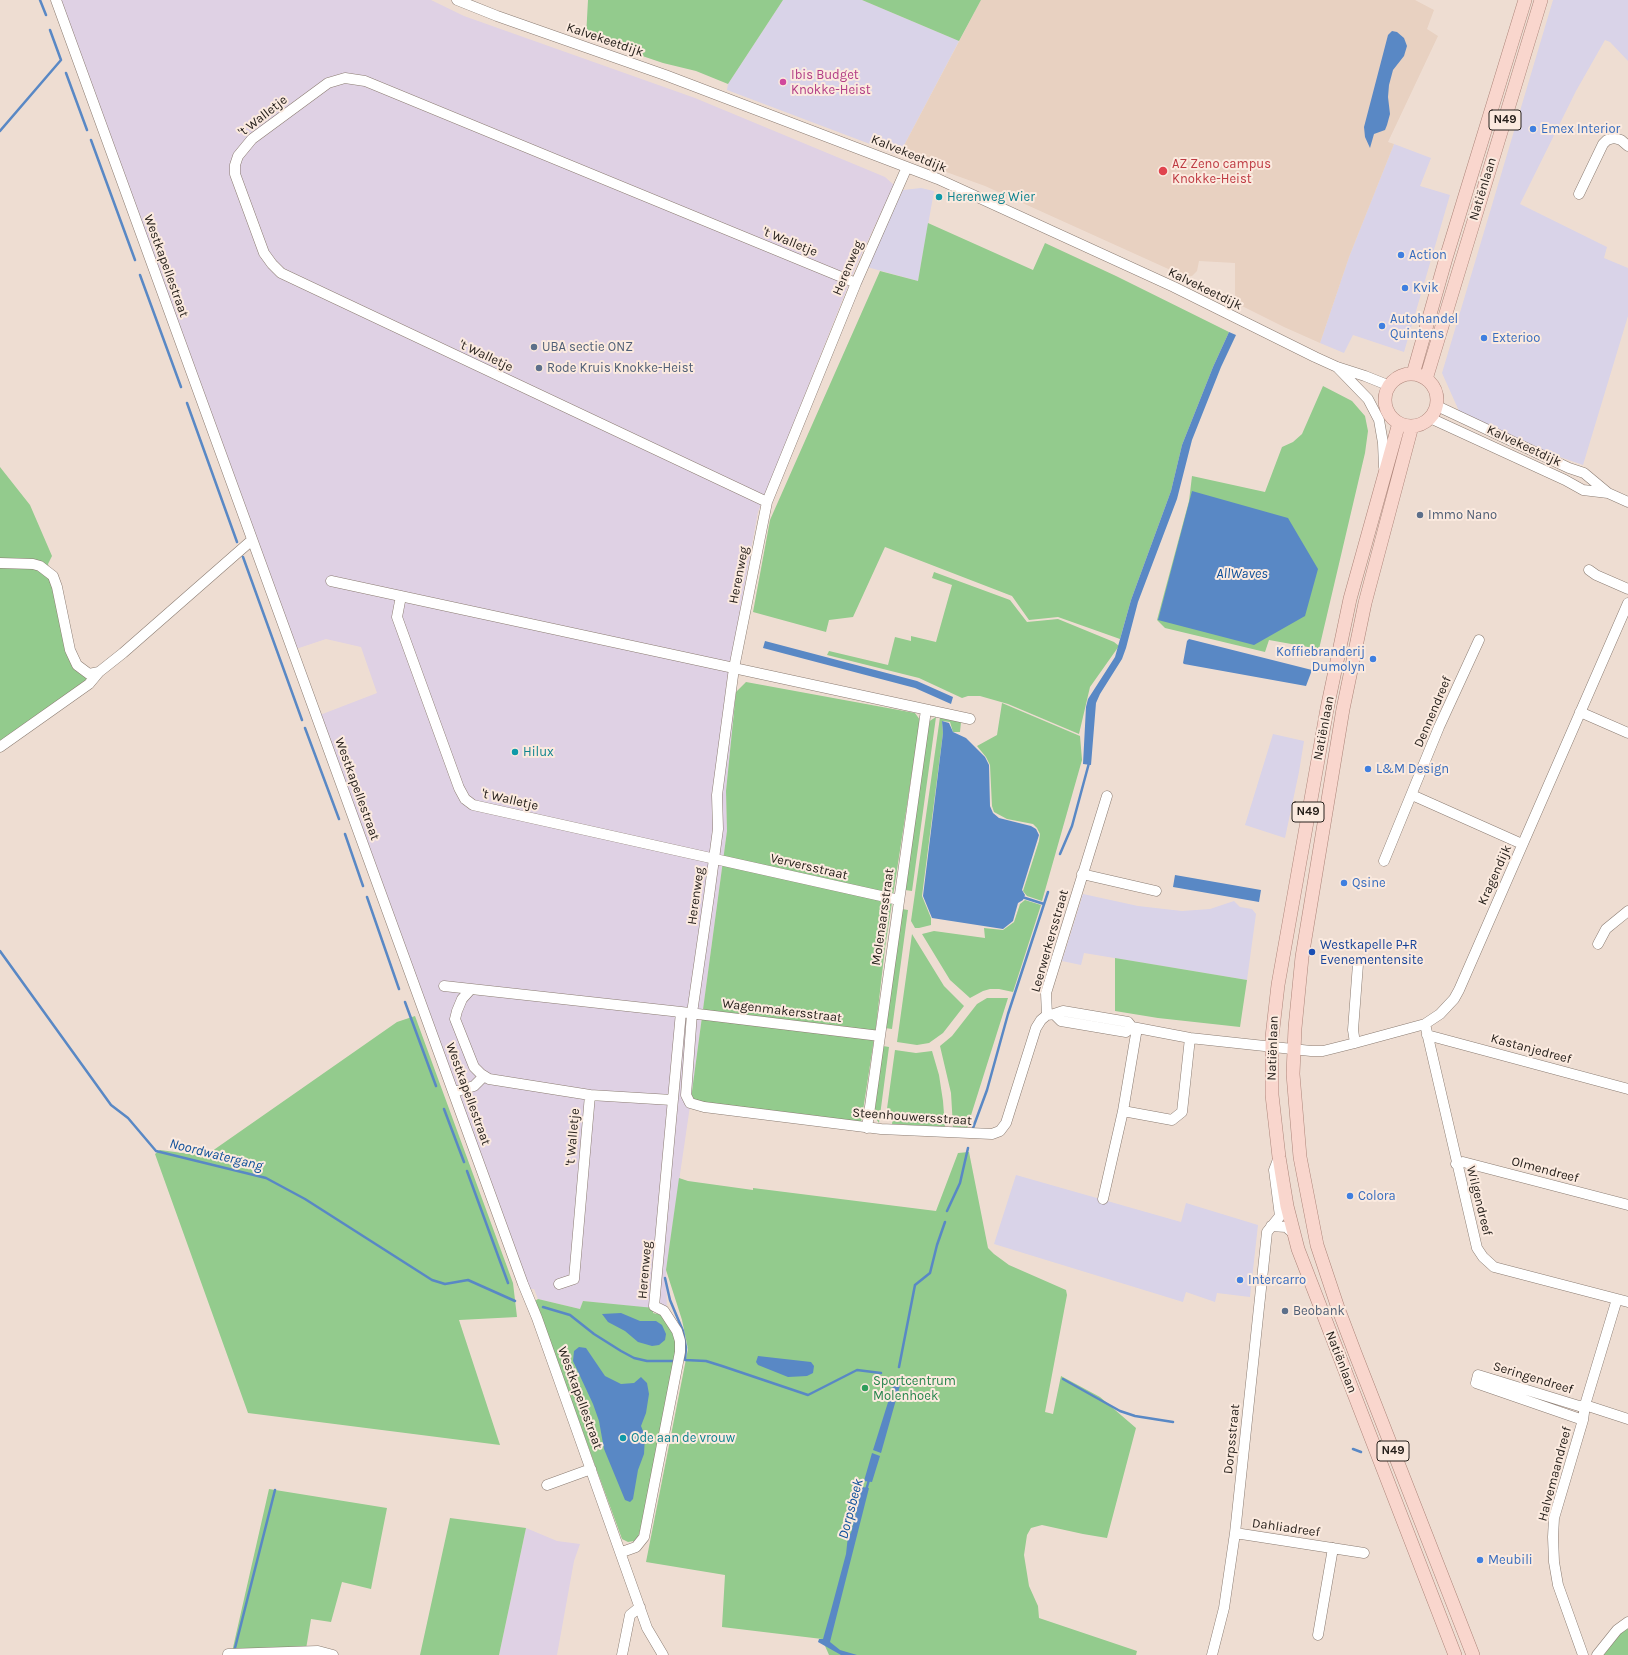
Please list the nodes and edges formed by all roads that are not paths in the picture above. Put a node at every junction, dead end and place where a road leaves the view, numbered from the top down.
1 (56, 0) edge
2 (457, 0) edge
3 (1525, 0) edge
4 (1541, 0) edge
5 (1628, 146) edge
6 (907, 167) junction
7 (1579, 194) dead end
8 (856, 283) junction
9 (1337, 367) junction
10 (1413, 374) junction
11 (1426, 379) junction
12 (1390, 386) junction
13 (1436, 406) junction
14 (1430, 418) junction
15 (1406, 424) junction
16 (1384, 474) junction
17 (1608, 493) junction
18 (767, 502) junction
19 (1628, 502) edge
20 (252, 540) junction
21 (0, 563) edge
22 (1589, 570) dead end
23 (331, 580) dead end
24 (1628, 589) edge
25 (401, 596) junction
26 (1628, 603) edge
27 (1479, 640) dead end
28 (734, 668) junction
29 (99, 672) junction
30 (926, 710) junction
31 (1580, 712) junction
32 (970, 719) dead end
33 (1628, 733) edge
34 (0, 747) edge
35 (1412, 795) junction
36 (1107, 796) dead end
37 (1522, 844) junction
38 (714, 858) junction
39 (1384, 861) dead end
40 (1082, 874) junction
41 (1156, 891) dead end
42 (899, 900) junction
43 (1628, 911) edge
44 (1598, 944) dead end
45 (1358, 964) dead end
46 (444, 986) dead end
47 (471, 989) junction
48 (681, 1012) junction
49 (692, 1013) junction
50 (1051, 1014) junction
51 (1425, 1024) junction
52 (1134, 1027) junction
53 (1427, 1035) junction
54 (880, 1036) junction
55 (1190, 1038) junction
56 (1355, 1043) junction
57 (1272, 1047) junction
58 (1294, 1049) junction
59 (484, 1076) junction
60 (1628, 1089) edge
61 (454, 1092) junction
62 (590, 1095) junction
63 (672, 1100) junction
64 (690, 1103) joint
65 (1122, 1111) junction
66 (867, 1128) junction
67 (1278, 1157) junction
68 (1456, 1164) junction
69 (1103, 1199) dead end
70 (1628, 1205) edge
71 (1274, 1226) junction
72 (1293, 1233) junction
73 (559, 1284) dead end
74 (1617, 1299) junction
75 (1628, 1302) edge
76 (1585, 1405) junction
77 (1628, 1419) edge
78 (1583, 1420) junction
79 (591, 1469) junction
80 (547, 1485) dead end
81 (1236, 1533) junction
82 (1333, 1548) junction
83 (622, 1552) junction
84 (1364, 1553) dead end
85 (640, 1607) junction
86 (1628, 1622) edge
87 (1318, 1635) dead end
88 (228, 1654) edge
89 (333, 1655) edge
90 (622, 1655) edge
91 (663, 1655) edge
92 (1212, 1655) edge
93 (1455, 1655) edge
94 (1473, 1655) edge
95 (1583, 1655) edge
96 (1597, 1655) edge

1 - 20 street, Westkapellestraat
2 - 6 street, Kalvekeetdijk
3 - 10 main road, Natiënlaan / N49
4 - 11 main road, Natiënlaan / N49
5 - 7 street
6 - 8 street, Herenweg
6 - 9 street, Kalvekeetdijk
8 - 18 street, Herenweg
8 - 18 street, 't Walletje
9 - 12 street, Kalvekeetdijk
9 - 16 street, Kalvekeetdijk
10 - 11 main road
10 - 12 main road
11 - 13 main road
12 - 15 main road
13 - 14 main road
13 - 17 street, Kalvekeetdijk
14 - 15 main road
14 - 17 street, Kalvekeetdijk
15 - 16 main road, Natiënlaan / N49
15 - 58 main road, Natiënlaan / N49
16 - 57 main road, Natiënlaan / N49
17 - 19 street, Kalvekeetdijk
18 - 28 street, Herenweg
20 - 29 street
20 - 61 street, Westkapellestraat
21 - 29 street
22 - 24 street
23 - 25 street
25 - 28 street
25 - 38 street, 't Walletje
26 - 31 street, Kragendijk
27 - 35 street, Dennendreef
28 - 30 street
28 - 38 street, Herenweg
29 - 34 street
30 - 32 street
30 - 42 street, Molenaarsstraat
31 - 33 street
31 - 37 street, Kragendijk
35 - 37 street
35 - 39 street, Dennendreef
36 - 40 street, Leerwerkersstraat
37 - 51 street, Kragendijk
38 - 42 street, Verversstraat
38 - 49 street, Herenweg
40 - 41 street
40 - 50 street, Leerwerkersstraat
42 - 54 street, Molenaarsstraat
43 - 44 street
45 - 56 street
46 - 47 street
47 - 48 street
47 - 59 street
48 - 49 street, Wagenmakersstraat
48 - 63 street, Herenweg
49 - 54 street, Wagenmakersstraat
49 - 64 street, Herenweg
50 - 52 street
50 - 66 street, Steenhouwersstraat
51 - 53 street, Wilgendreef
51 - 56 street, Kragendijk
52 - 55 street
52 - 65 street
53 - 60 street, Kastanjedreef
53 - 68 street, Wilgendreef
54 - 66 street, Molenaarsstraat
55 - 57 street
55 - 65 street
56 - 58 street, Kragendijk
57 - 58 street
57 - 67 main road, Natiënlaan / N49
58 - 94 main road, Natiënlaan / N49
59 - 61 street
59 - 62 street, 't Walletje
61 - 79 street, Westkapellestraat
62 - 63 street
62 - 73 street, 't Walletje
63 - 83 street, Herenweg
64 - 66 street, Steenhouwersstraat
65 - 69 street
67 - 71 street, Dorpsstraat
67 - 72 main road, Natiënlaan / N49
68 - 70 street, Olmendreef
68 - 74 street, Wilgendreef
71 - 72 street
71 - 81 street, Dorpsstraat
72 - 93 main road, Natiënlaan / N49
74 - 75 street, Wilgendreef
74 - 76 street, Halvemaandreef
76 - 77 street, Seringendreef
76 - 78 street, Halvemaandreef
76 - 78 street, Seringendreef
78 - 95 street, Halvemaandreef
79 - 80 street
79 - 83 street, Westkapellestraat
81 - 82 street, Dahliadreef
81 - 92 street, Dorpsstraat
82 - 84 street, Dahliadreef
82 - 87 street, Dahliadreef
83 - 85 street, Westkapellestraat
85 - 90 street
85 - 91 street, Westkapellestraat
86 - 96 street
88 - 89 street

